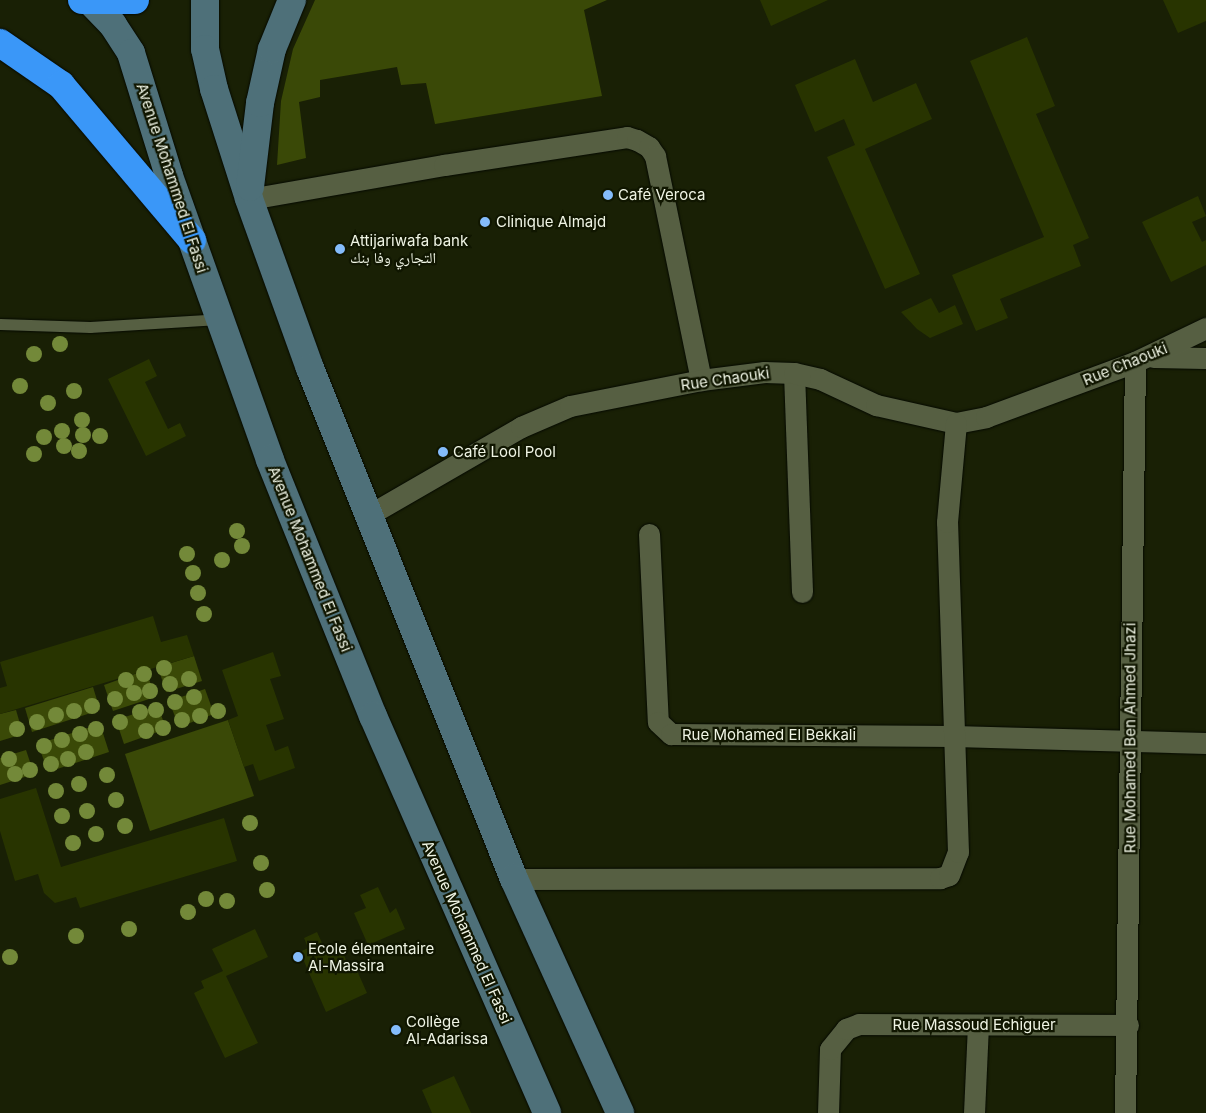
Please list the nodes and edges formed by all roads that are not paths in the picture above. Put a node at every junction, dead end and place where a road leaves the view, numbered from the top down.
1 (86, 0) edge
2 (135, 0) edge
3 (205, 0) edge
4 (292, 0) edge
5 (0, 43) edge
6 (249, 199) junction
7 (192, 240) junction
8 (219, 319) junction
9 (0, 324) edge
10 (1206, 328) edge
11 (1206, 358) edge
12 (1143, 359) junction
13 (794, 373) junction
14 (701, 380) junction
15 (956, 422) junction
16 (367, 516) junction
17 (649, 534) dead end
18 (802, 592) dead end
19 (954, 736) junction
20 (1128, 742) junction
21 (1206, 743) edge
22 (514, 880) junction
23 (1128, 1025) junction
24 (978, 1026) junction
25 (547, 1113) edge
26 (620, 1113) edge
27 (828, 1113) edge
28 (974, 1113) edge
29 (1125, 1113) edge

1 - 2 highway
1 - 7 main road, Avenue Mohammed El Fassi
3 - 6 main road
4 - 6 main road
5 - 7 highway
6 - 14 street
6 - 16 main road
7 - 8 main road, Avenue Mohammed El Fassi
8 - 9 lane
8 - 25 main road, Avenue Mohammed El Fassi
10 - 12 street, Rue Chaouki
11 - 12 street
12 - 15 street, Rue Chaouki
12 - 20 street, Rue Mohamed Ben Ahmed Jhazi
13 - 14 street, Rue Chaouki
13 - 15 street, Rue Chaouki
13 - 18 street
14 - 16 street, Rue Chaouki
15 - 19 street
16 - 22 main road
17 - 19 street, Rue Mohamed El Bekkali
19 - 20 street, Rue Mohamed El Bekkali
19 - 22 street
20 - 21 street, Rue Mohamed El Bekkali
20 - 23 street, Rue Mohamed Ben Ahmed Jhazi
22 - 26 main road
23 - 24 street, Rue Massoud Echiguer
23 - 29 street, Rue Mohamed Ben Ahmed Jhazi
24 - 27 street, Rue Massoud Echiguer
24 - 28 street

